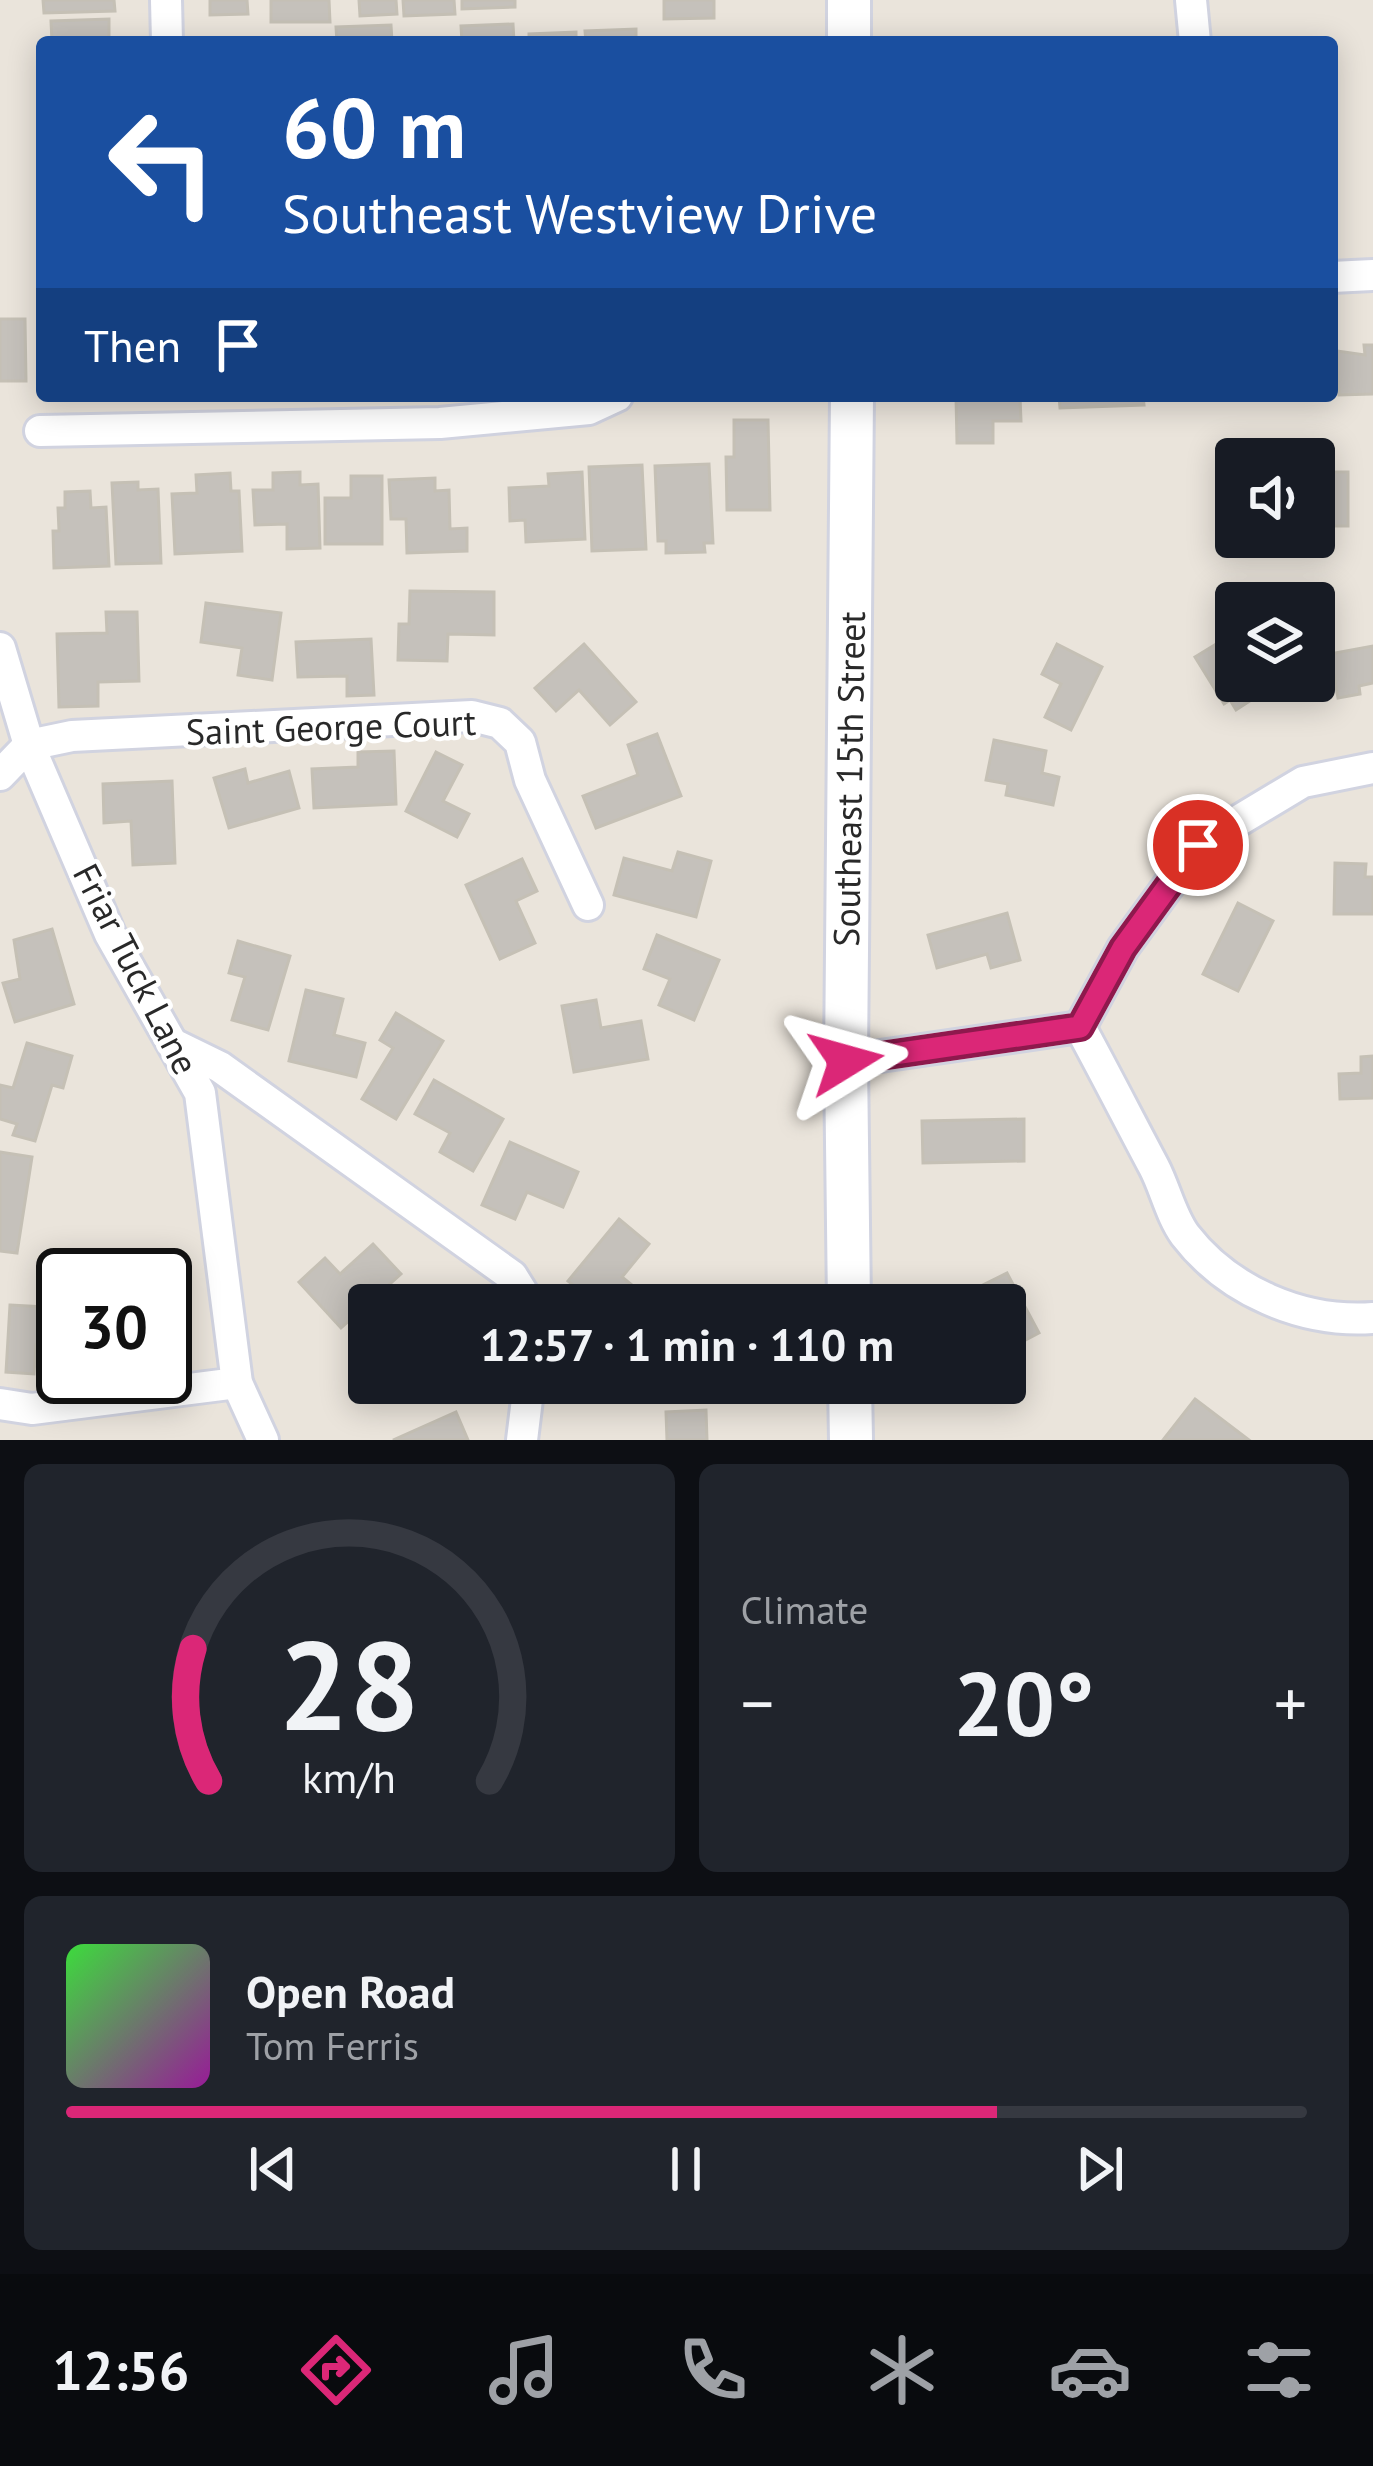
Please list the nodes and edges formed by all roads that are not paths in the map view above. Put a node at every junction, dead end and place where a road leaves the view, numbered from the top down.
1 (166, 0) edge
2 (848, 0) edge
3 (1191, 0) edge
4 (166, 36) edge
5 (849, 36) edge
6 (1195, 36) edge
7 (1373, 275) edge
8 (1338, 277) edge
9 (604, 402) edge
10 (852, 402) edge
11 (165, 411) edge
12 (40, 430) dead end
13 (0, 647) edge
14 (29, 745) junction
15 (1373, 768) edge
16 (0, 775) edge
17 (588, 905) dead end
18 (1080, 1027) junction
19 (175, 1045) junction
20 (846, 1061) junction
21 (517, 1284) edge
22 (849, 1284) edge
23 (1373, 1318) edge
24 (237, 1383) junction
25 (0, 1404) edge
26 (526, 1404) edge
27 (850, 1404) edge
28 (263, 1440) edge
29 (522, 1440) edge
30 (851, 1440) edge

1 - 4 street
2 - 5 main road
3 - 6 street
7 - 8 street
9 - 11 street
10 - 20 main road, Southeast 15th Street
11 - 12 street
13 - 14 street, Friar Tuck Lane
14 - 16 street
14 - 17 street, Saint George Court
14 - 19 street, Friar Tuck Lane
15 - 18 street
18 - 20 street
18 - 23 street
19 - 21 street
19 - 24 street, Friar Tuck Lane
20 - 22 main road, Southeast 15th Street
24 - 25 street
24 - 28 street, Friar Tuck Lane
26 - 29 street
27 - 30 main road

